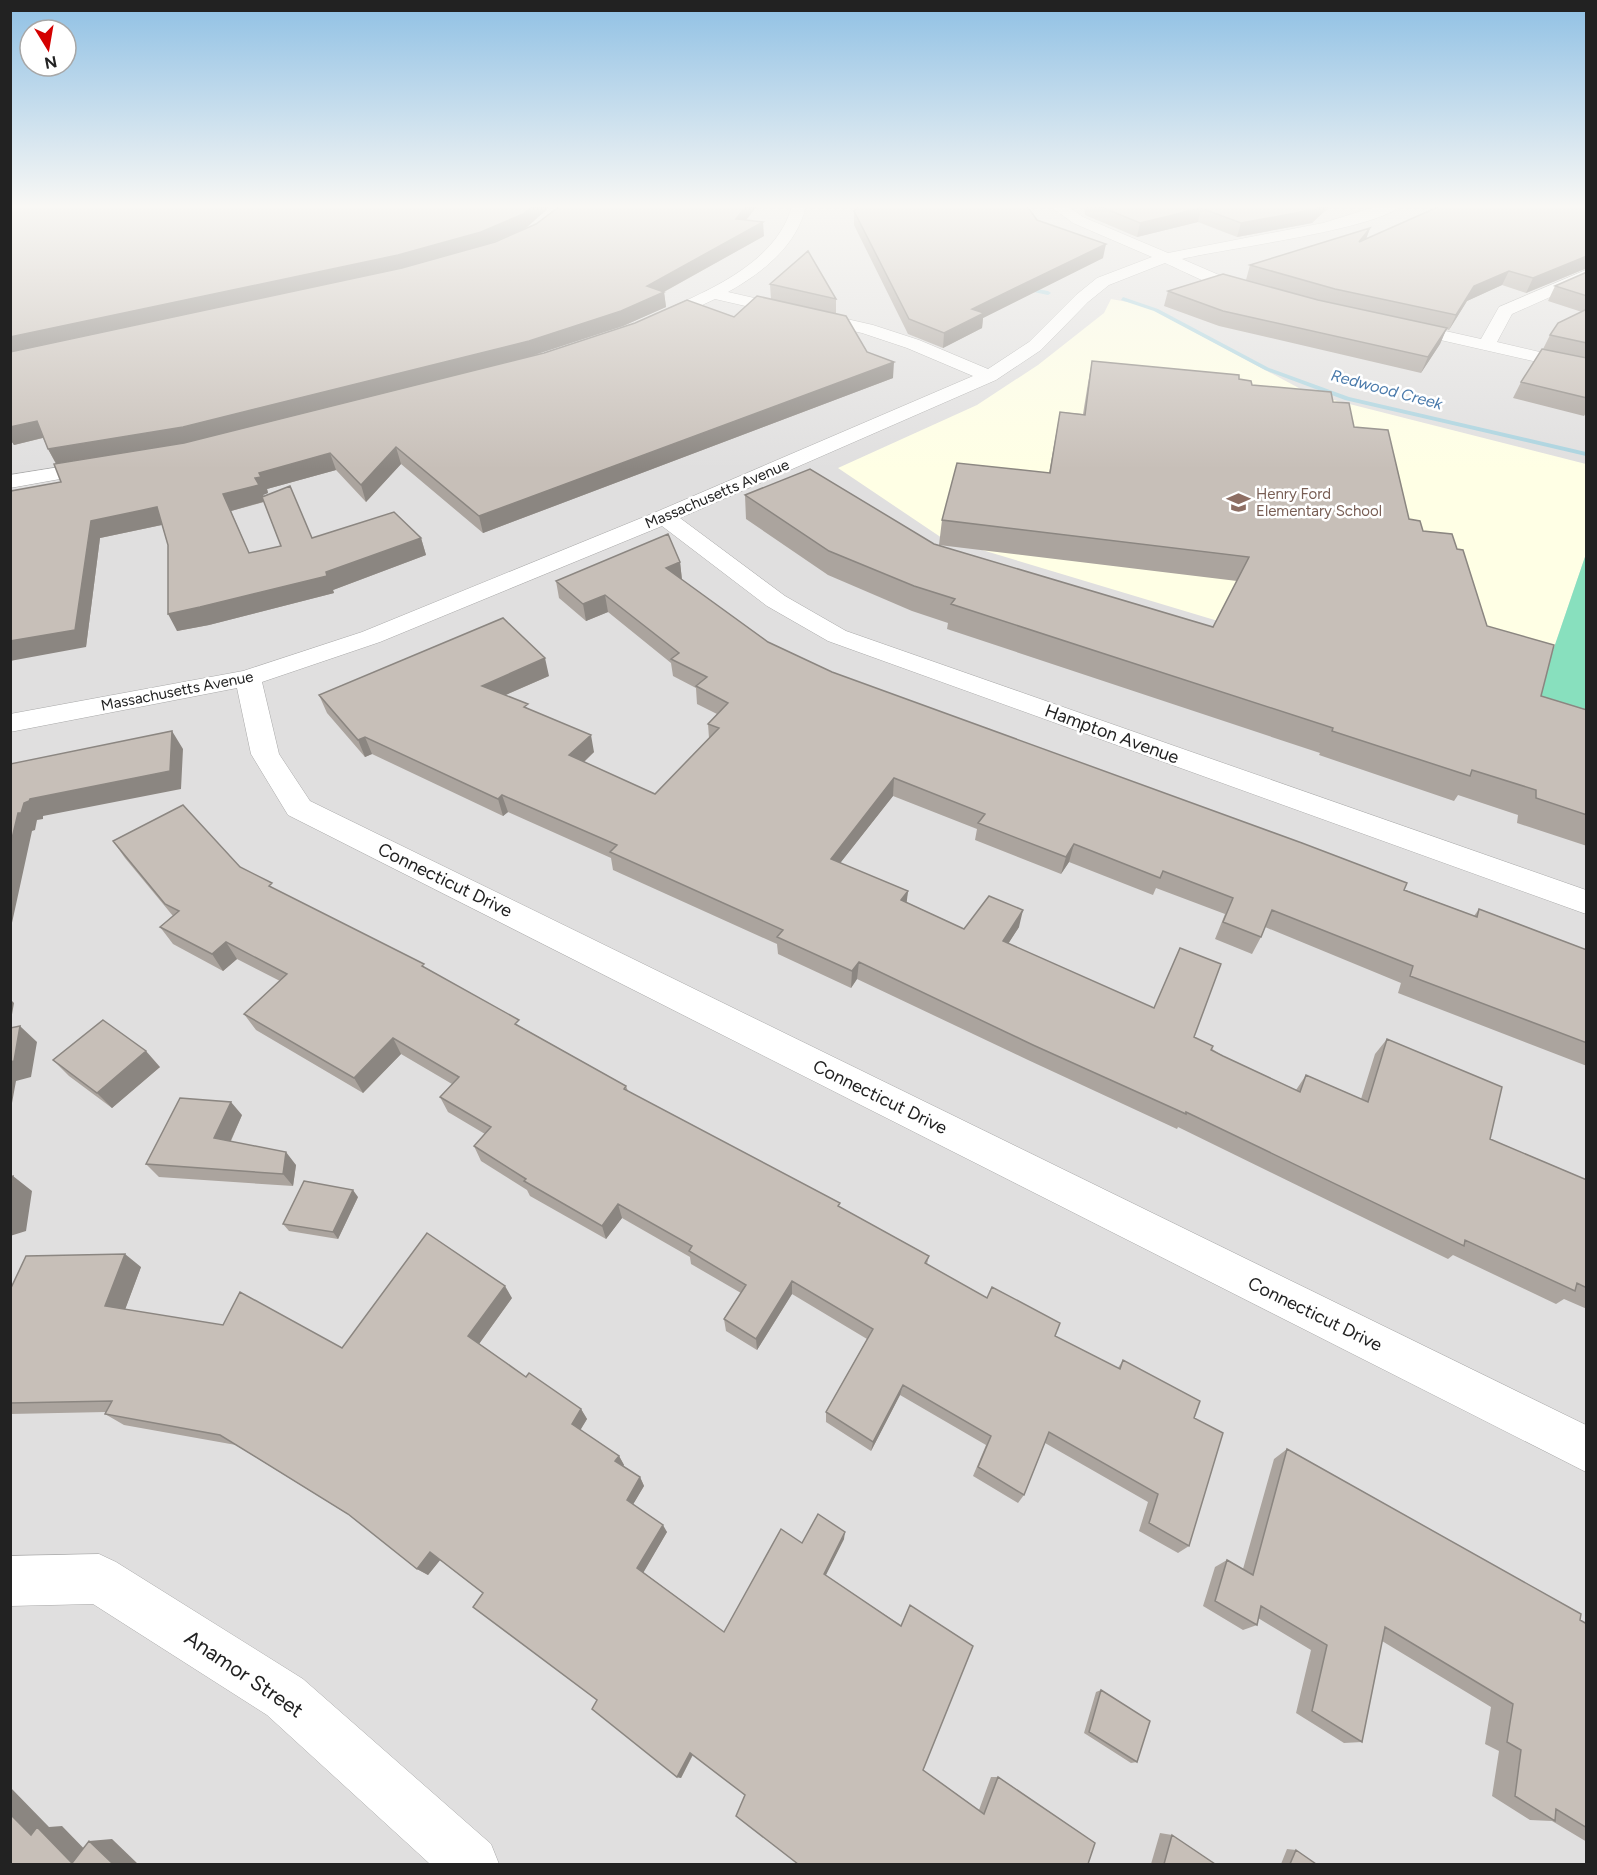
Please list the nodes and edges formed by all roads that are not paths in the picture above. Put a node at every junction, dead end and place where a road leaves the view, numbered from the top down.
1 (715, 294) joint
2 (1091, 294) edge
3 (1263, 294) edge
4 (1545, 294) edge
5 (1273, 296) edge
6 (1386, 323) edge
7 (641, 327) edge
8 (1487, 345) junction
9 (1587, 368) edge
10 (989, 376) junction
11 (123, 462) edge
12 (10, 482) edge
13 (664, 517) junction
14 (248, 678) junction
15 (10, 723) edge
16 (1587, 902) edge
17 (1587, 1449) edge
18 (10, 1581) edge
19 (471, 1864) edge

1 - 7 street
1 - 10 street
2 - 10 street, Massachusetts Avenue
3 - 5 street
4 - 8 street
6 - 8 street
8 - 9 street
10 - 13 street, Massachusetts Avenue
11 - 12 street
13 - 14 street, Massachusetts Avenue
13 - 16 street, Hampton Avenue
14 - 15 street, Massachusetts Avenue
14 - 17 street, Connecticut Drive
18 - 19 street, Anamor Street

